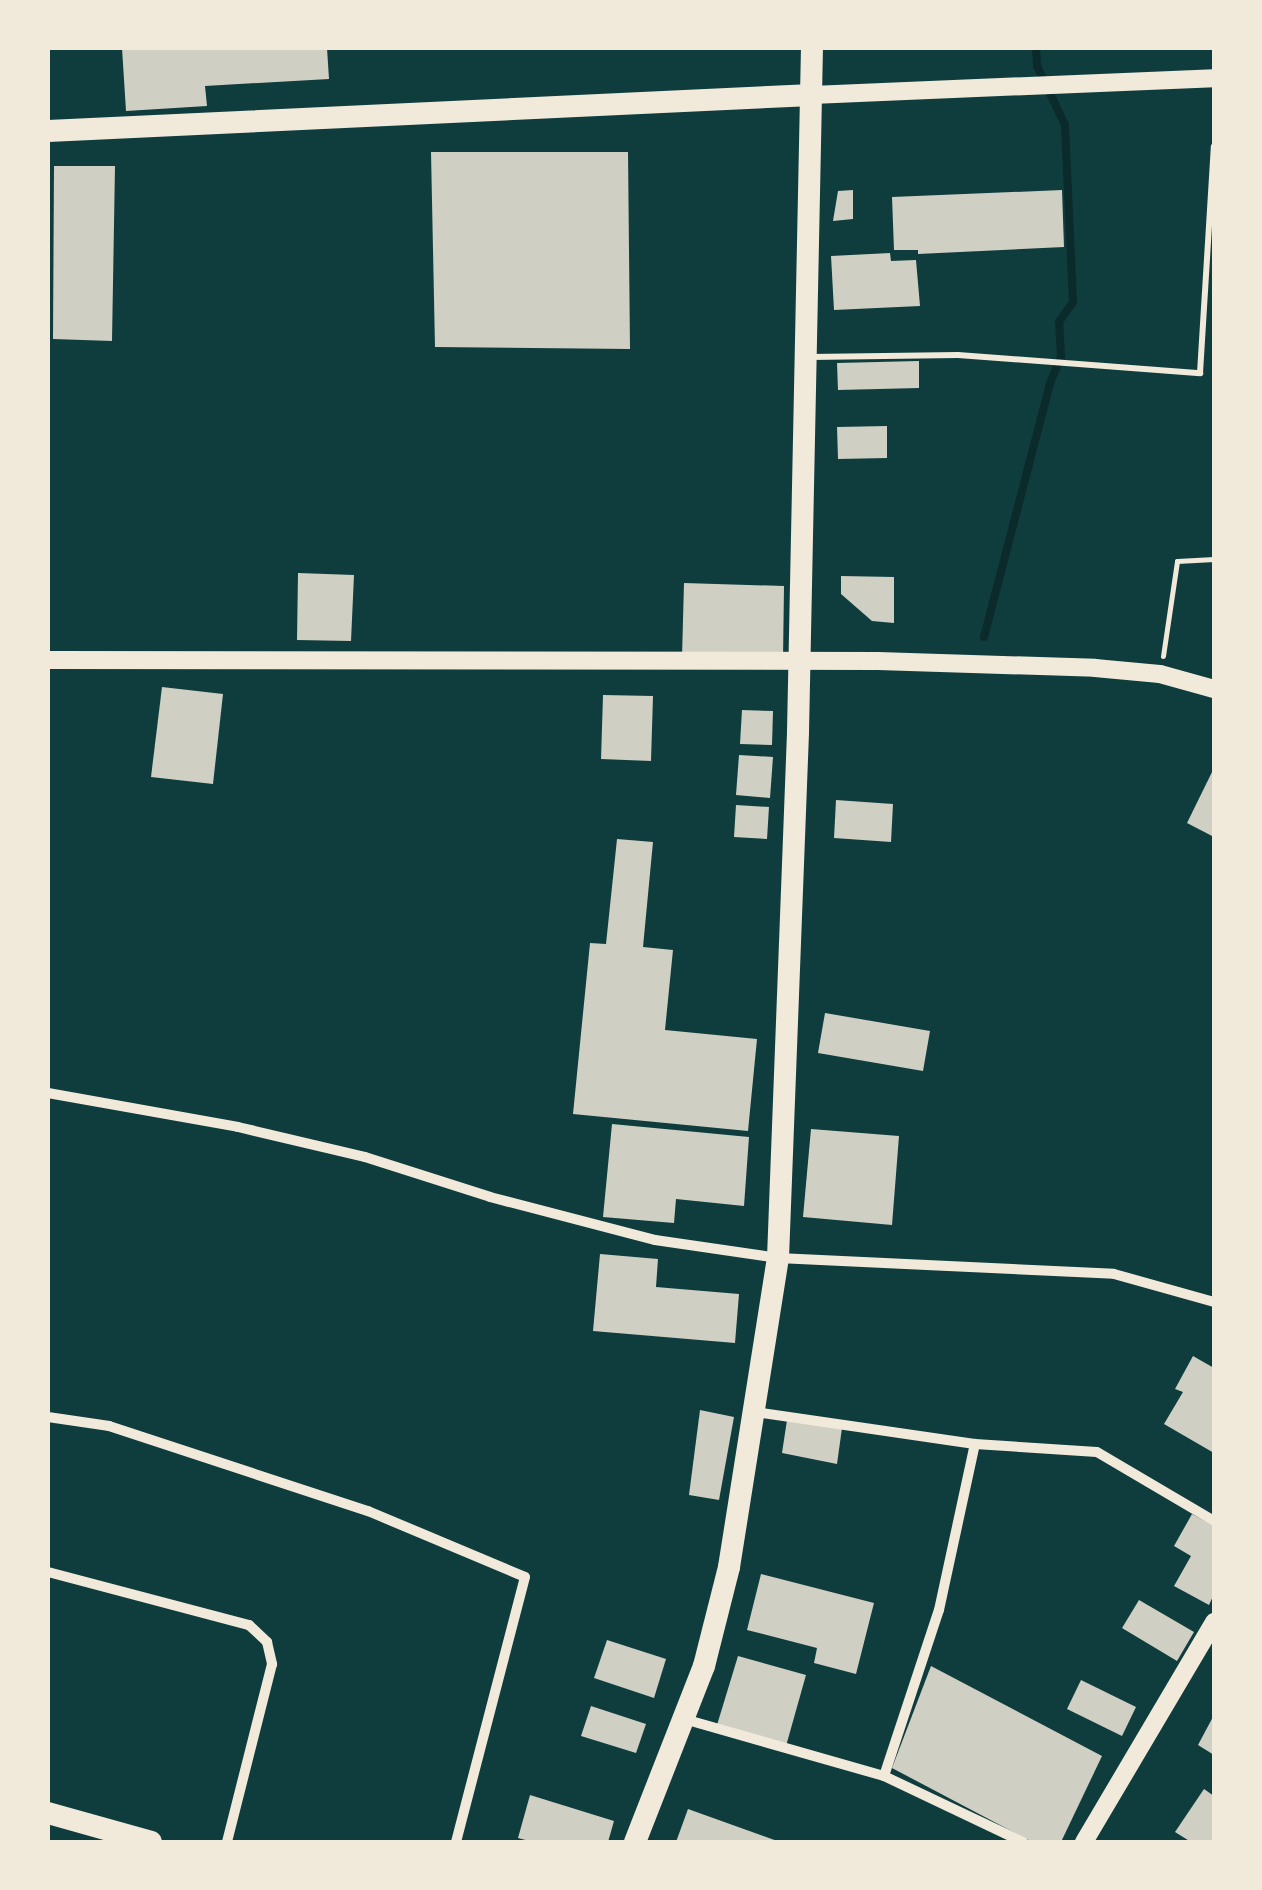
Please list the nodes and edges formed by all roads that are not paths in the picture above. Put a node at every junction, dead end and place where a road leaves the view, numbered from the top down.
1 (812, 48) edge
2 (1214, 78) edge
3 (812, 95) junction
4 (48, 131) edge
5 (1214, 146) edge
6 (806, 358) junction
7 (48, 660) edge
8 (799, 662) junction
9 (1214, 689) edge
10 (48, 1093) edge
11 (778, 1258) junction
12 (1214, 1302) edge
13 (754, 1412) junction
14 (48, 1418) edge
15 (975, 1444) junction
16 (1214, 1522) edge
17 (48, 1572) edge
18 (1214, 1622) edge
19 (682, 1719) junction
20 (884, 1776) junction
21 (48, 1813) edge
22 (152, 1842) edge
23 (227, 1842) edge
24 (456, 1842) edge
25 (635, 1842) edge
26 (1023, 1842) edge
27 (1084, 1842) edge

1 - 3 highway
2 - 3 street
3 - 4 highway
3 - 6 highway
5 - 6 lane
6 - 8 highway
7 - 8 street
8 - 9 street
8 - 11 highway
10 - 11 street
11 - 12 street
11 - 13 highway
13 - 15 street
13 - 19 highway
14 - 24 street
15 - 16 street
15 - 20 street
17 - 23 street
18 - 27 street
19 - 20 street
19 - 25 highway
20 - 26 street
21 - 22 highway

